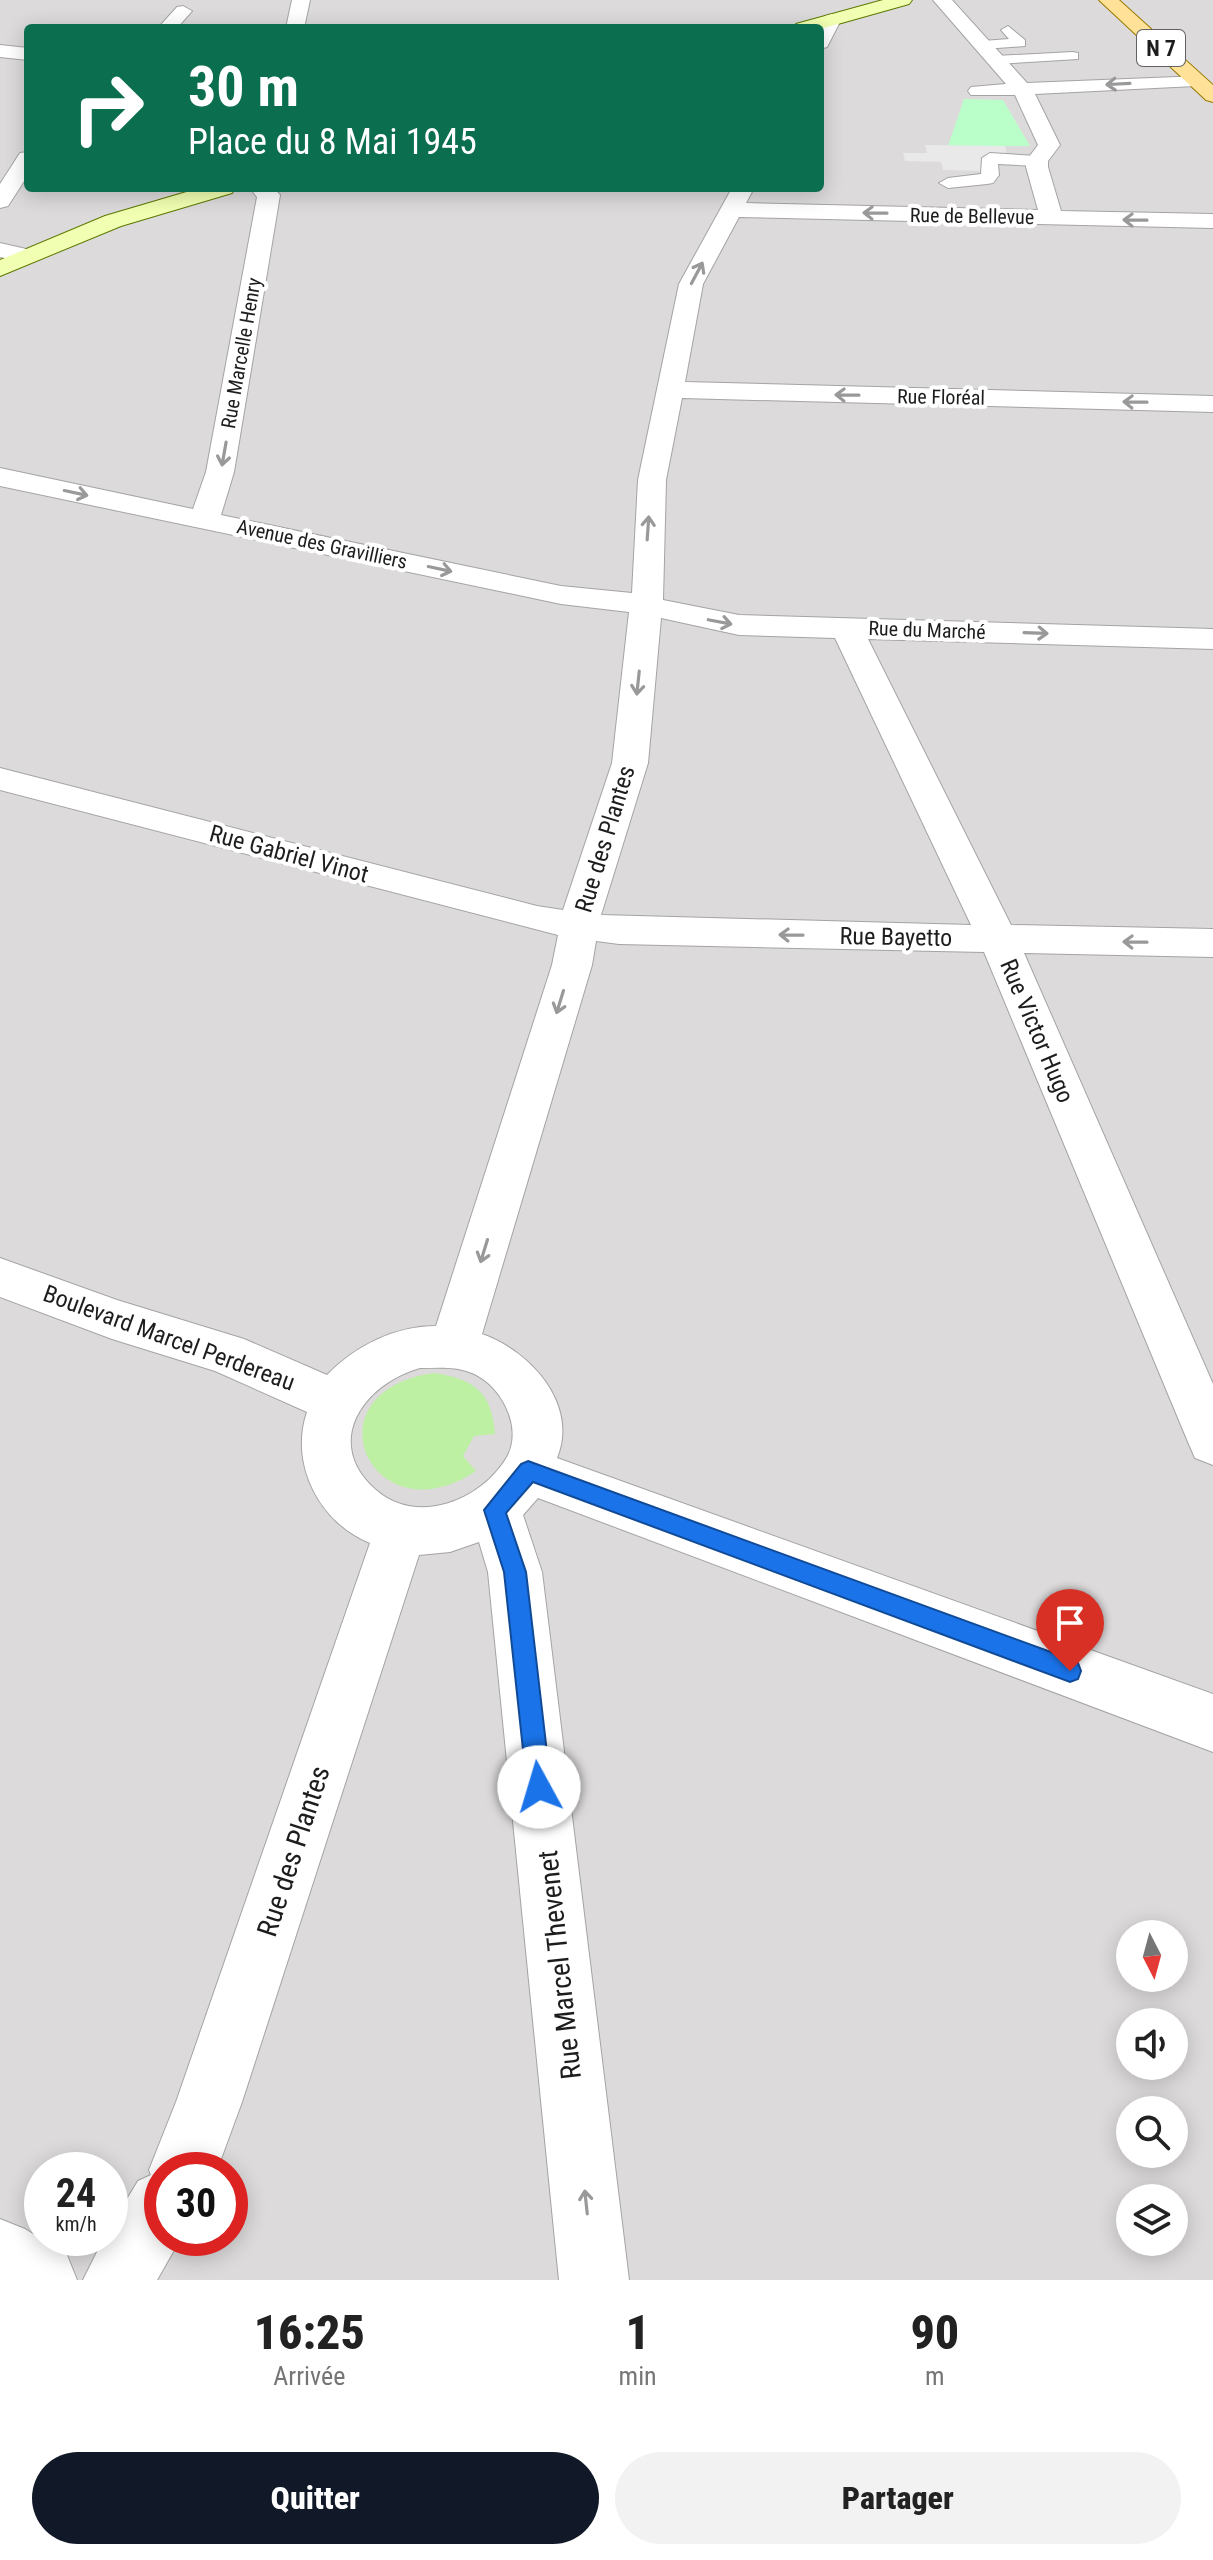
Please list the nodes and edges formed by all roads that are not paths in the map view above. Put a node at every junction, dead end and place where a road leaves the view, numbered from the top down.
1 (301, 0) edge
2 (903, 0) edge
3 (942, 0) edge
4 (1108, 0) edge
5 (183, 11) dead end
6 (832, 20) junction
7 (171, 24) edge
8 (296, 24) edge
9 (818, 24) edge
10 (1008, 30) dead end
11 (1172, 33) dead end
12 (824, 35) edge
13 (0, 51) edge
14 (989, 52) junction
15 (24, 54) edge
16 (1196, 54) dead end
17 (1073, 56) dead end
18 (1195, 80) junction
19 (1022, 89) junction
20 (978, 91) dead end
21 (1213, 96) edge
22 (1037, 161) junction
23 (24, 164) edge
24 (948, 183) dead end
25 (211, 192) edge
26 (266, 192) edge
27 (738, 199) edge
28 (0, 201) edge
29 (1052, 218) junction
30 (1213, 221) edge
31 (0, 250) edge
32 (27, 256) junction
33 (0, 269) edge
34 (669, 390) junction
35 (1213, 404) edge
36 (0, 477) edge
37 (205, 519) junction
38 (644, 605) junction
39 (846, 627) junction
40 (1213, 639) edge
41 (0, 779) edge
42 (578, 927) junction
43 (998, 939) junction
44 (1213, 943) edge
45 (0, 1277) edge
46 (454, 1347) junction
47 (337, 1402) junction
48 (1213, 1442) edge
49 (511, 1490) junction
50 (402, 1531) junction
51 (1213, 1723) edge
52 (190, 2152) edge
53 (144, 2236) edge
54 (0, 2254) edge
55 (42, 2280) edge
56 (118, 2280) edge
57 (594, 2280) edge

1 - 8 street
2 - 6 main road
3 - 14 street
4 - 18 main road, N 7
5 - 7 street
6 - 9 main road
6 - 12 street
10 - 14 lane
11 - 16 main road
13 - 15 street
14 - 17 lane
14 - 19 street
18 -> 19 street
18 - 21 main road, N 7
19 - 20 street
19 - 22 street
22 - 24 lane
22 - 29 street
23 - 28 street
25 - 32 main road
26 -> 37 street, Rue Marcelle Henry
29 -> 27 street, Rue de Bellevue
34 -> 27 street, Rue des Plantes
30 -> 29 street, Rue de Bellevue
31 - 32 street
32 - 33 main road
35 -> 34 street, Rue Floréal
38 -> 34 street, Rue des Plantes
36 -> 37 street, Avenue des Gravilliers
37 -> 38 street, Avenue des Gravilliers
38 -> 39 street, Rue du Marché
38 -> 42 street, Rue des Plantes
39 -> 40 street, Rue du Marché
39 - 43 street, Rue Victor Hugo
41 - 42 street, Rue Gabriel Vinot
43 -> 42 street, Rue Bayetto
42 -> 46 street, Rue des Plantes
44 -> 43 street, Rue Bayetto
43 - 48 street, Rue Victor Hugo
45 - 47 street, Boulevard Marcel Perdereau
46 - 47 street
46 - 49 street
47 - 50 street
49 - 50 street
49 - 51 street
57 -> 49 street, Rue Marcel Thevenet
50 - 52 street, Rue des Plantes
53 - 56 street
54 - 55 street

